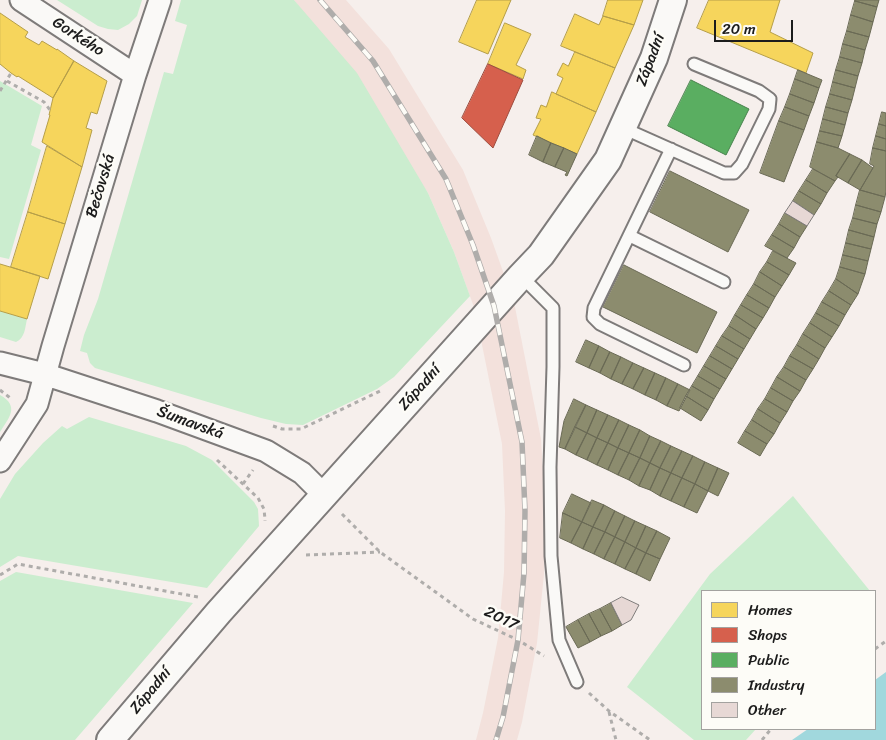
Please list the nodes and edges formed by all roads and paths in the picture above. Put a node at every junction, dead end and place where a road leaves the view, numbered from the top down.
1 (21, 0) edge
2 (160, 0) edge
3 (673, 0) edge
4 (694, 64) dead end
5 (11, 73) dead end
6 (135, 75) junction
7 (6, 80) junction
8 (0, 91) edge
9 (50, 110) dead end
10 (623, 128) junction
11 (671, 149) junction
12 (630, 236) junction
13 (521, 276) junction
14 (724, 282) dead end
15 (0, 363) edge
16 (684, 365) dead end
17 (44, 374) junction
18 (386, 387) dead end
19 (273, 426) dead end
20 (212, 457) dead end
21 (0, 461) edge
22 (324, 495) junction
23 (263, 526) dead end
24 (380, 552) junction
25 (303, 556) dead end
26 (0, 575) edge
27 (219, 612) junction
28 (578, 682) junction
29 (609, 711) junction
30 (770, 730) edge
31 (110, 740) edge
32 (616, 740) edge
33 (650, 740) edge
34 (762, 740) edge

1 - 6 street, Gorkého
2 - 6 street, Bečovská
3 - 10 street, Západní
4 - 11 lane
5 - 7 path
6 - 17 street, Bečovská
7 - 8 path
7 - 9 path
10 - 11 lane
10 - 13 street, Západní
11 - 12 lane
12 - 14 lane
12 - 16 lane
13 - 22 street, Západní
13 - 28 lane
15 - 17 street, Šumavská
17 - 21 street
17 - 22 street, Šumavská
18 - 19 path
20 - 23 path
22 - 24 path, 2017
22 - 27 street, Západní
24 - 25 path
24 - 28 path, 2017
26 - 27 path
27 - 31 street, Západní
28 - 29 path, 2017
29 - 32 path
29 - 33 path, 2017
30 - 34 path

